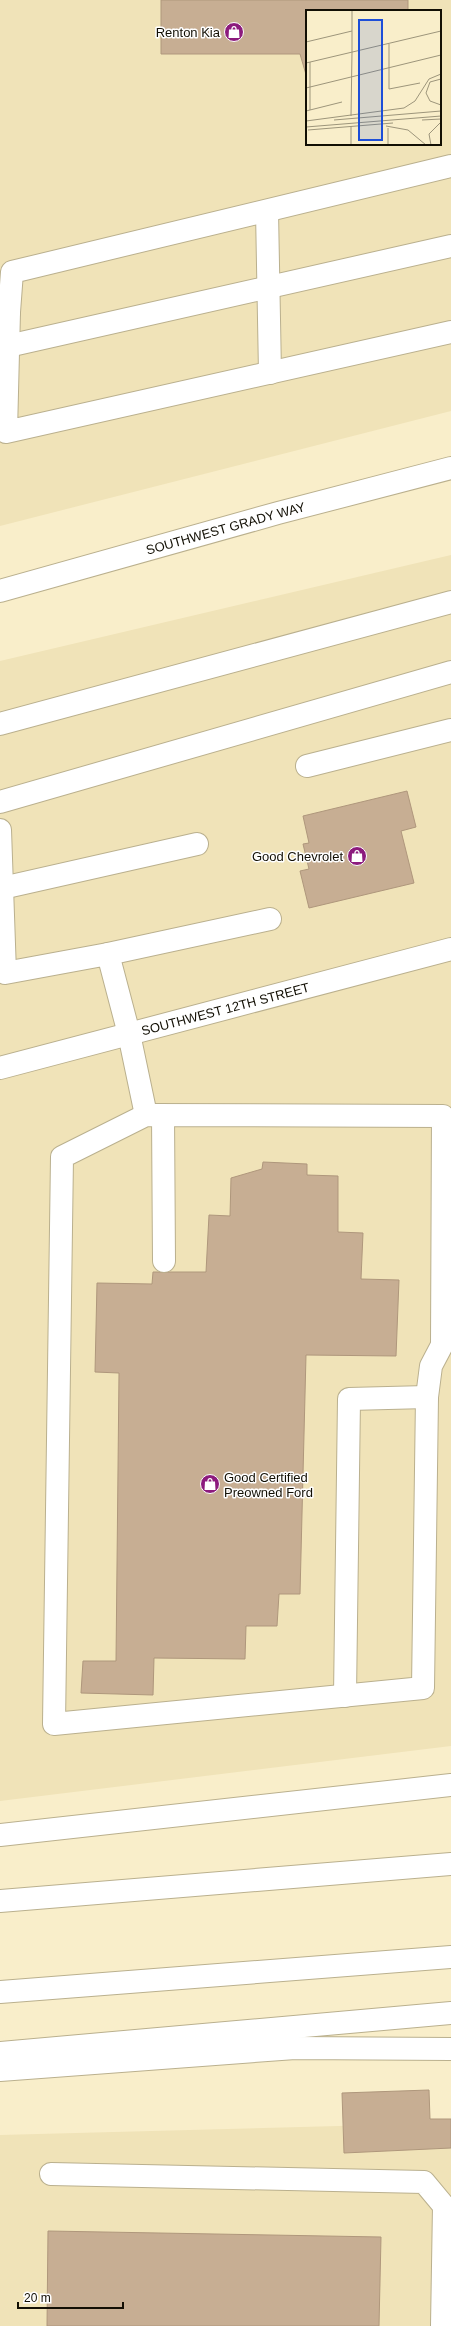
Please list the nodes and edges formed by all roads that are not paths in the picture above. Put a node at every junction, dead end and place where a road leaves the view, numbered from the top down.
1 (451, 166) edge
2 (267, 210) junction
3 (451, 246) edge
4 (270, 287) junction
5 (4, 312) edge
6 (451, 332) edge
7 (8, 346) junction
8 (270, 373) junction
9 (451, 468) edge
10 (0, 591) edge
11 (451, 602) edge
12 (451, 672) edge
13 (0, 724) edge
14 (451, 730) edge
15 (307, 766) dead end
16 (0, 802) edge
17 (0, 830) edge
18 (196, 844) dead end
19 (2, 888) junction
20 (270, 919) dead end
21 (451, 949) edge
22 (108, 954) junction
23 (129, 1034) junction
24 (0, 1068) edge
25 (154, 1115) junction
26 (164, 1260) dead end
27 (441, 1365) edge
28 (427, 1397) junction
29 (345, 1696) junction
30 (451, 1785) edge
31 (0, 1835) edge
32 (451, 1864) edge
33 (0, 1901) edge
34 (451, 1957) edge
35 (0, 1992) edge
36 (451, 2013) edge
37 (451, 2049) edge
38 (0, 2053) edge
39 (0, 2070) edge
40 (51, 2174) dead end
41 (448, 2204) edge
42 (442, 2326) edge

1 - 2 main road
2 - 4 main road
2 - 5 main road
3 - 4 main road
4 - 7 main road
4 - 8 main road
5 - 7 main road
6 - 8 main road
7 - 8 main road
9 - 10 main road, SOUTHWEST GRADY WAY
11 - 13 main road
12 - 16 main road
14 - 15 main road
17 - 19 main road
18 - 19 main road
19 - 22 main road
20 - 22 main road
21 - 23 main road, SOUTHWEST 12TH STREET
22 - 23 main road
23 - 24 main road, SOUTHWEST 12TH STREET
23 - 25 main road
25 - 26 main road
25 - 27 main road
25 - 29 main road
27 - 28 main road
28 - 29 main road
28 - 29 main road
30 - 31 main road
32 - 33 main road
34 - 35 main road
36 - 38 main road
37 - 39 main road
40 - 41 main road
41 - 42 main road

